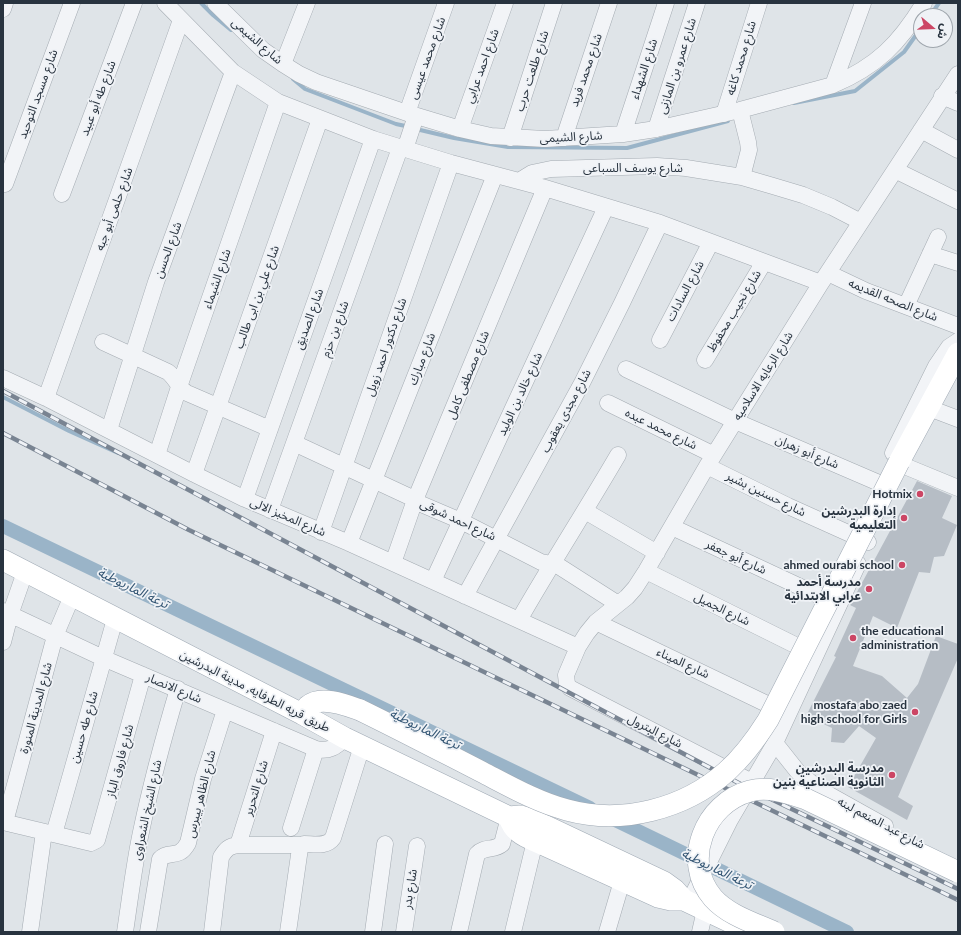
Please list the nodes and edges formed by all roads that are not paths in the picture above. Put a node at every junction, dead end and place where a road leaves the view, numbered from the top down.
1 (5, 3) edge
2 (72, 3) edge
3 (134, 3) edge
4 (165, 3) edge
5 (215, 3) edge
6 (307, 3) edge
7 (446, 3) edge
8 (505, 3) edge
9 (554, 3) edge
10 (609, 3) edge
11 (666, 3) edge
12 (697, 3) edge
13 (759, 3) edge
14 (863, 3) edge
15 (924, 3) edge
16 (3, 9) edge
17 (181, 20) junction
18 (283, 64) junction
19 (233, 72) junction
20 (958, 74) edge
21 (833, 85) junction
22 (942, 96) junction
23 (278, 102) junction
24 (958, 103) edge
25 (740, 110) junction
26 (412, 114) junction
27 (724, 114) junction
28 (320, 119) junction
29 (460, 129) junction
30 (656, 129) junction
31 (921, 130) junction
32 (623, 134) junction
33 (510, 138) junction
34 (564, 138) junction
35 (373, 140) junction
36 (402, 149) junction
37 (958, 150) edge
38 (451, 163) junction
39 (895, 170) junction
40 (495, 175) junction
41 (742, 177) junction
42 (519, 181) junction
43 (4, 184) dead end
44 (545, 188) junction
45 (62, 194) dead end
46 (958, 202) edge
47 (606, 207) junction
48 (861, 222) junction
49 (660, 223) junction
50 (938, 237) dead end
51 (711, 242) junction
52 (930, 254) junction
53 (764, 262) junction
54 (958, 263) edge
55 (824, 278) junction
56 (906, 306) junction
57 (958, 326) edge
58 (660, 340) dead end
59 (958, 341) edge
60 (103, 342) dead end
61 (958, 353) edge
62 (133, 356) junction
63 (704, 360) dead end
64 (626, 369) dead end
65 (958, 375) edge
66 (3, 378) edge
67 (179, 387) junction
68 (46, 398) junction
69 (608, 403) dead end
70 (218, 406) junction
71 (937, 411) junction
72 (958, 419) edge
73 (735, 421) junction
74 (270, 429) junction
75 (109, 430) junction
76 (294, 443) junction
77 (157, 455) junction
78 (618, 455) dead end
79 (711, 460) junction
80 (903, 464) junction
81 (344, 467) junction
82 (194, 474) junction
83 (374, 481) junction
84 (879, 483) junction
85 (958, 488) edge
86 (245, 499) junction
87 (415, 500) junction
88 (270, 510) junction
89 (585, 511) junction
90 (461, 521) junction
91 (672, 527) junction
92 (322, 532) junction
93 (852, 535) junction
94 (496, 538) junction
95 (868, 542) junction
96 (349, 543) junction
97 (657, 553) junction
98 (3, 560) edge
99 (393, 563) junction
100 (552, 564) junction
101 (646, 571) junction
102 (25, 572) junction
103 (433, 581) junction
104 (72, 596) junction
105 (465, 596) junction
106 (822, 597) junction
107 (618, 604) junction
108 (6, 613) edge
109 (115, 619) junction
110 (520, 620) junction
111 (596, 622) junction
112 (56, 636) junction
113 (3, 642) edge
114 (797, 646) junction
115 (578, 647) junction
116 (103, 658) junction
117 (143, 675) junction
118 (566, 675) joint
119 (178, 689) junction
120 (769, 704) junction
121 (225, 710) junction
122 (302, 714) junction
123 (274, 731) junction
124 (354, 742) junction
125 (776, 743) junction
126 (316, 749) junction
127 (736, 773) junction
128 (752, 782) junction
129 (509, 817) junction
130 (4, 822) edge
131 (291, 828) dead end
132 (49, 833) junction
133 (535, 841) junction
134 (385, 844) dead end
135 (238, 845) junction
136 (302, 845) junction
137 (417, 846) dead end
138 (958, 862) edge
139 (958, 872) edge
140 (622, 881) junction
141 (692, 904) junction
142 (30, 932) edge
143 (125, 932) edge
144 (148, 932) edge
145 (212, 932) edge
146 (288, 932) edge
147 (373, 932) edge
148 (404, 932) edge
149 (459, 932) edge
150 (513, 932) edge
151 (607, 932) edge
152 (700, 932) edge
153 (752, 932) edge
154 (774, 932) edge

1 - 16 street
2 - 43 street, شارع مسجد التوحيد
3 - 45 street, شارع طه أبو عبيد
4 - 17 street
5 - 18 street, شارع الشيمى
6 - 18 street
7 - 26 street, شارع محمد عيسى
8 - 29 street, شارع احمد عرابي
9 - 33 street, شارع طلعت حرب
10 - 34 street, شارع محمد فريد
11 - 32 street, شارع الشهداء
12 - 30 street, شارع عمرو بن المازنى
13 - 27 street, شارع محمد كاغه
14 - 21 street
15 - 21 street, شارع الشيمى
17 - 19 street
17 - 68 street, شارع حلمى أبو جبه
18 - 26 street, شارع الشيمى
19 - 23 street
19 - 62 street, شارع الحسن
20 - 22 street, شارع الرعايه الاسلاميه
21 - 25 street, شارع الشيمى
22 - 24 street
22 - 31 street, شارع الرعايه الاسلاميه
23 - 28 street
23 - 67 street, شارع الشيماء
25 - 27 street, شارع الشيمى
25 - 41 street
26 - 29 street, شارع الشيمى
26 - 36 street, شارع محمد عيسى
27 - 30 street, شارع الشيمى
28 - 35 street
28 - 70 street, شارع علي بن ابى طالب
29 - 33 street, شارع الشيمى
30 - 32 street, شارع الشيمى
31 - 37 street
31 - 39 street, شارع الرعايه الاسلاميه
32 - 34 street, شارع الشيمى
33 - 34 street, شارع الشيمى
35 - 36 street
35 - 74 street, شارع الصديق
36 - 38 street
36 - 76 street, شارع بن حزم
38 - 40 street
38 - 81 street, شارع دكتور احمد زويل
39 - 46 street
39 - 48 street, شارع الرعايه الاسلاميه
40 - 42 street
40 - 83 street, شارع مبارك
41 - 42 street, شارع يوسف السباعى
41 - 48 street, شارع يوسف السباعى
42 - 44 street
44 - 47 street
44 - 87 street, شارع مصطفى كامل
47 - 49 street
47 - 90 street, شارع خالد بن الوليد
48 - 55 street, شارع الرعايه الاسلاميه
49 - 51 street
49 - 94 street, شارع مجدى يعقوب
50 - 52 street
51 - 53 street
51 - 58 street, شارع السادات
52 - 54 street
52 - 56 street
53 - 55 street
53 - 63 street, شارع نجيب محفوظ
55 - 56 street, شارع الصحه القديمه
55 - 73 street, شارع الرعايه الاسلاميه
56 - 57 street, شارع الصحه القديمه
59 - 84 street
60 - 62 street
61 - 80 main road
62 - 67 street
62 - 75 street, شارع الحسن
64 - 73 street
65 - 71 street
66 - 68 street, شارع المخبز الالى
67 - 70 street
67 - 77 street, شارع الشيماء
68 - 75 street, شارع المخبز الالى
69 - 79 street, شارع محمد عبده
70 - 74 street
70 - 82 street, شارع علي بن ابى طالب
71 - 72 street
71 - 80 street
73 - 79 street, شارع الرعايه الاسلاميه
73 - 84 street, شارع أبو زهران
74 - 86 street, شارع الصديق
75 - 77 street, شارع المخبز الالى
76 - 81 street, شارع احمد شوقى
76 - 88 street, شارع بن حزم
77 - 82 street, شارع المخبز الالى
78 - 89 street
79 - 91 street, شارع الرعايه الاسلاميه
79 - 93 street, شارع حسنين بشير
80 - 85 street
80 - 95 street
80 - 122 main road, bridge
81 - 83 street, شارع احمد شوقى
81 - 92 street, شارع دكتور احمد زويل
82 - 86 street, شارع المخبز الالى
83 - 87 street, شارع احمد شوقى
83 - 96 street, شارع مبارك
84 - 93 street
86 - 88 street, شارع المخبز الالى
87 - 90 street, شارع احمد شوقى
87 - 99 street, شارع مصطفى كامل
88 - 92 street, شارع المخبز الالى
89 - 97 street
89 - 100 street
90 - 94 street, شارع احمد شوقى
90 - 103 street, شارع خالد بن الوليد
91 - 97 street, شارع الرعايه الاسلاميه
91 - 106 street, شارع أبو جعفر
92 - 96 street, شارع المخبز الالى
93 - 95 street, شارع حسنين بشير
93 - 106 street
94 - 100 street, شارع احمد شوقى
94 - 105 street, شارع مجدى يعقوب
95 - 125 street
96 - 99 street, شارع المخبز الالى
97 - 101 street, شارع الرعايه الاسلاميه
98 - 102 main road, طريق قريه الطرفايه, مدينة البدرشين
99 - 103 street, شارع المخبز الالى
100 - 107 street, شارع احمد شوقى
100 - 110 street
101 - 107 street, شارع الرعايه الاسلاميه
101 - 114 street, شارع الجميل
102 - 104 main road, طريق قريه الطرفايه, مدينة البدرشين
102 - 108 street
103 - 105 street, شارع المخبز الالى
104 - 109 main road, طريق قريه الطرفايه, مدينة البدرشين
104 - 112 street, شارع المدينة المنورة
105 - 110 street, شارع المخبز الالى
106 - 114 street
107 - 111 street, شارع الرعايه الاسلاميه
108 - 112 street, شارع الانصار
108 - 113 street
109 - 116 street, شارع طه حسين
109 - 122 main road, طريق قريه الطرفايه, مدينة البدرشين
110 - 115 street, شارع المخبز الالى
111 - 115 street, شارع الرعايه الاسلاميه
111 - 120 street, شارع الميناء
112 - 116 street, شارع الانصار
112 - 130 street, شارع المدينة المنورة
114 - 120 street
115 - 118 street, شارع الرعايه الاسلاميه
116 - 117 street, شارع الانصار
116 - 132 street, شارع طه حسين
117 - 119 street, شارع الانصار
117 - 132 street, شارع فاروق الباز
118 - 127 street, شارع البترول
119 - 121 street, شارع الانصار
119 - 143 street, شارع الشيخ الشعراوى
120 - 127 street
121 - 123 street, شارع الانصار
121 - 144 street, شارع الظاهر بيبرس
122 - 124 main road, طريق قريه الطرفايه, مدينة البدرشين
123 - 126 street, شارع الانصار
123 - 135 street, شارع التحرير
124 - 126 street, شارع الانصار
124 - 129 main road, طريق قريه الطرفايه, مدينة البدرشين
124 - 136 street
125 - 128 street
125 - 138 street, شارع عبد المنعم لبنه
126 - 131 street
127 - 128 street, شارع البترول
128 - 141 street
129 - 133 main road, طريق قريه الطرفايه, مدينة البدرشين
129 - 141 main road, طريق قريه الطرفايه, مدينة البدرشين
129 - 149 street
130 - 132 street
132 - 142 street
133 - 140 main road, طريق قريه الطرفايه, مدينة البدرشين
133 - 150 street
134 - 147 street
135 - 136 street
135 - 145 street
136 - 146 street
137 - 148 street, شارع بدر
139 - 154 main road, bridge
140 - 141 main road, طريق قريه الطرفايه, مدينة البدرشين
140 - 151 street
141 - 152 street
141 - 153 main road, طريق قريه الطرفايه, مدينة البدرشين

